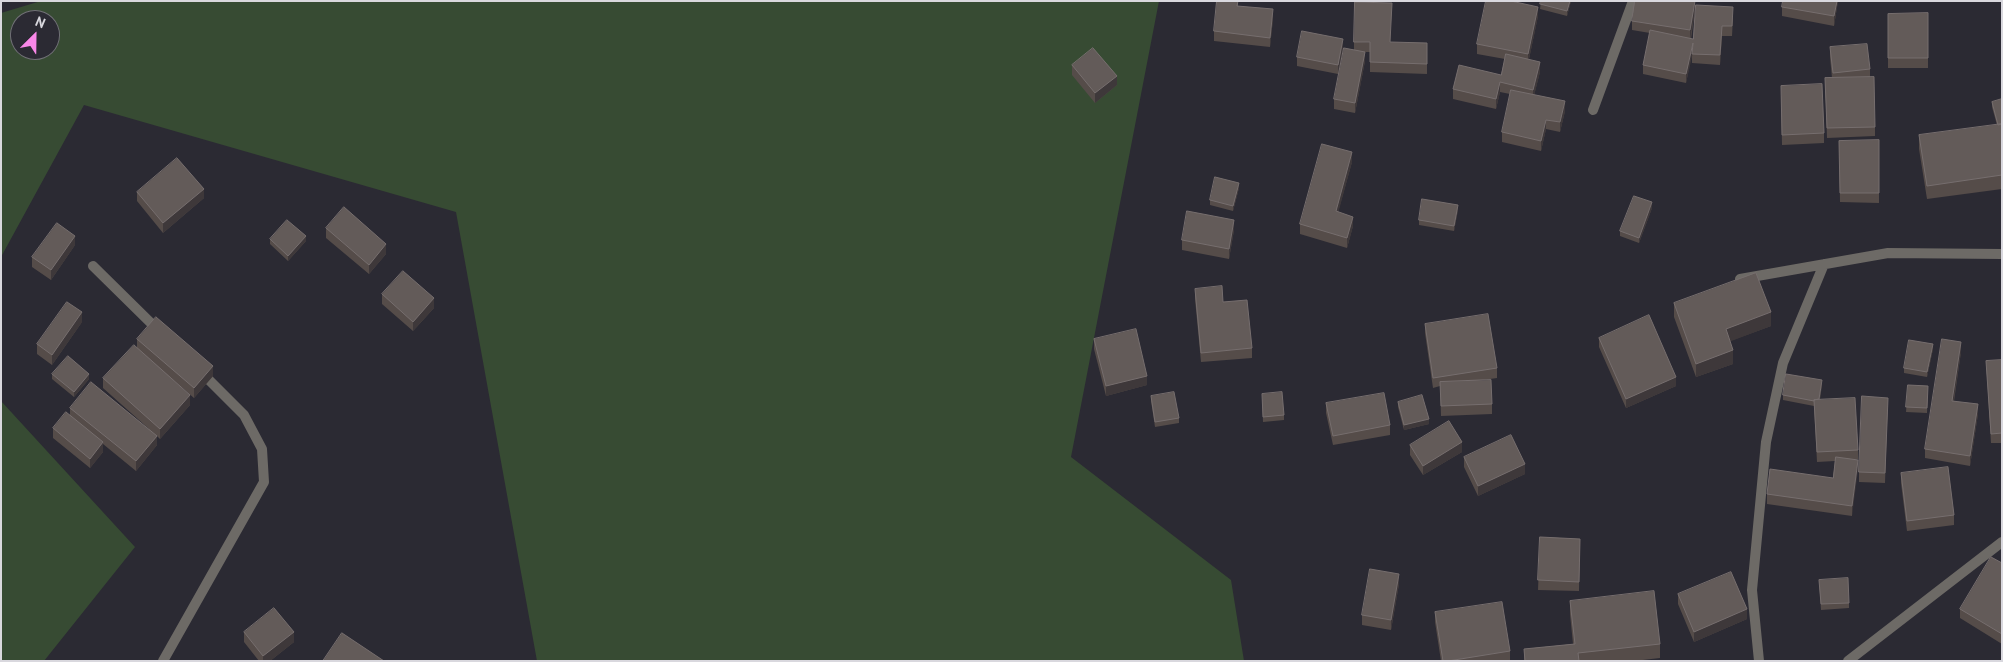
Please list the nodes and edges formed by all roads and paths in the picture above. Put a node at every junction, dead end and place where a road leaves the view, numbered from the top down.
1 (1632, 1) edge
2 (1593, 110) dead end
3 (2002, 254) edge
4 (1824, 264) junction
5 (93, 266) dead end
6 (1740, 279) edge
7 (169, 340) edge
8 (189, 361) edge
9 (2002, 542) edge
10 (163, 661) edge
11 (1759, 661) edge
12 (1848, 661) edge

1 - 2 street
3 - 4 street
4 - 6 street
4 - 11 street
5 - 7 street
8 - 10 street
9 - 12 street

